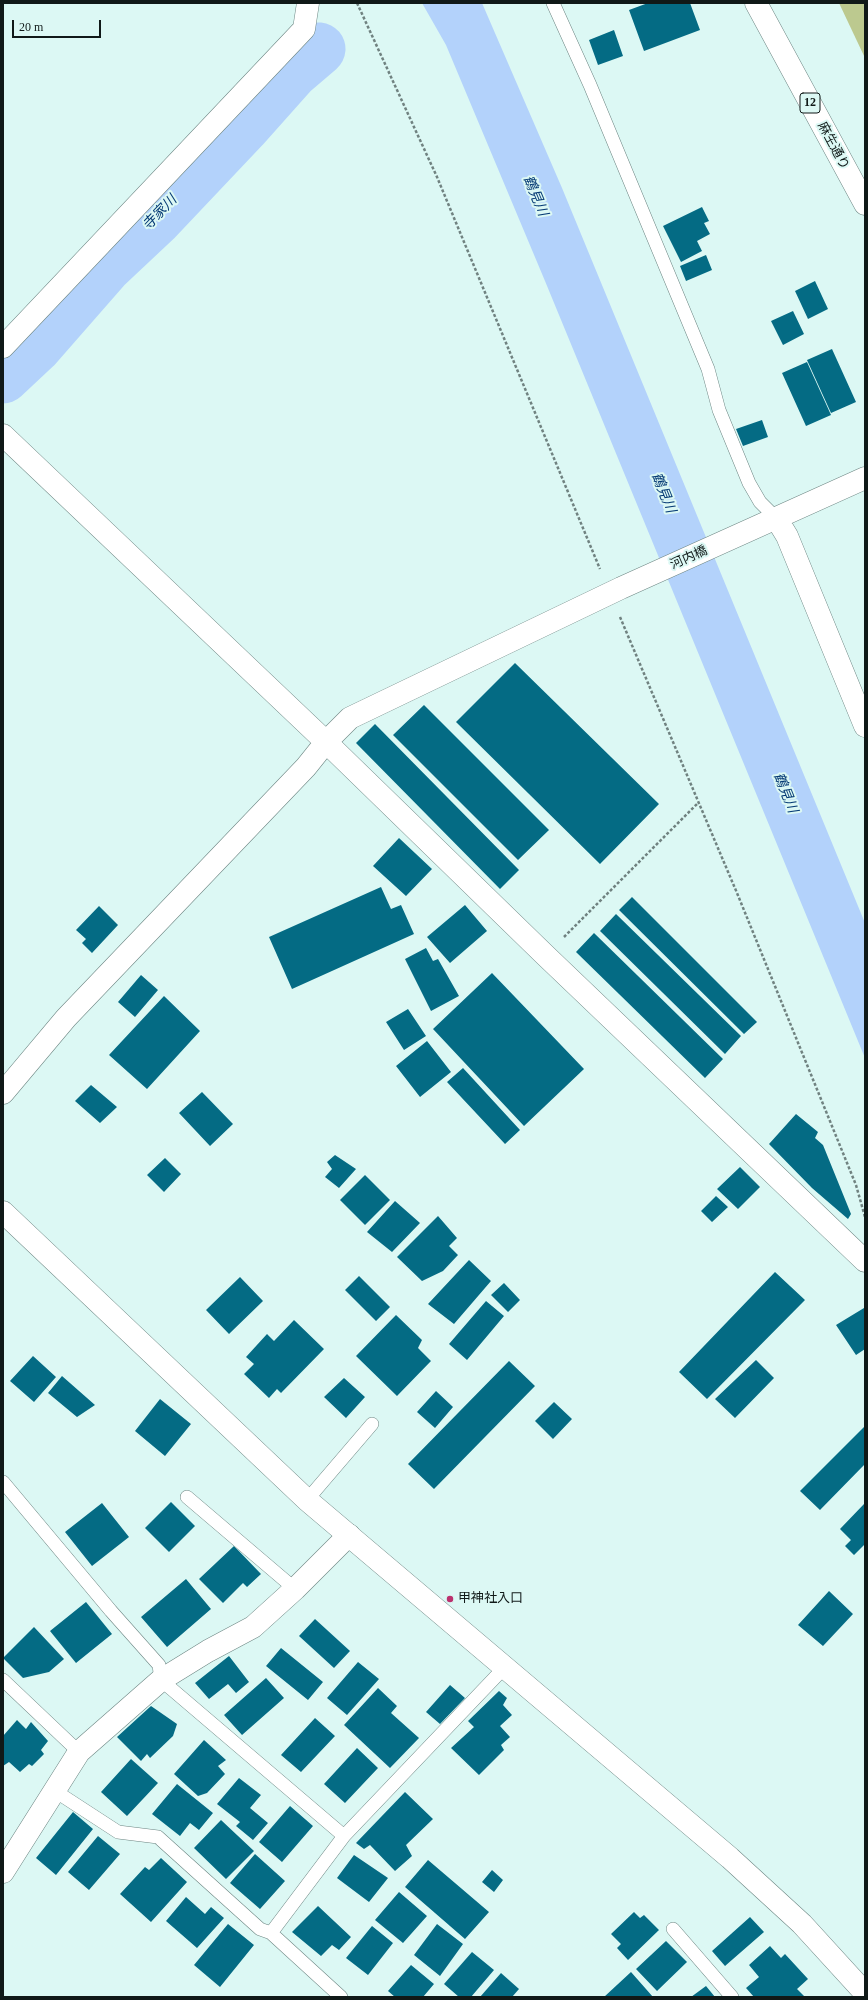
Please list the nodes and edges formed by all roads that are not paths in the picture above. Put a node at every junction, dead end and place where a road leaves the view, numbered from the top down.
1 (308, 3) edge
2 (553, 3) edge
3 (756, 3) edge
4 (865, 204) edge
5 (3, 347) edge
6 (3, 435) edge
7 (865, 478) edge
8 (767, 523) junction
9 (865, 726) edge
10 (326, 742) junction
11 (3, 1093) edge
12 (3, 1212) edge
13 (865, 1260) edge
14 (372, 1424) dead end
15 (3, 1482) edge
16 (187, 1497) dead end
17 (308, 1500) junction
18 (349, 1535) junction
19 (295, 1589) junction
20 (504, 1668) junction
21 (3, 1680) edge
22 (161, 1680) junction
23 (79, 1752) junction
24 (55, 1791) junction
25 (344, 1836) junction
26 (3, 1872) edge
27 (674, 1929) dead end
28 (271, 1933) junction
29 (865, 1993) edge
30 (341, 1997) edge
31 (732, 1997) edge

1 - 5 street
2 - 8 lane
3 - 4 street, 麻生通り / 12
6 - 10 street
7 - 8 street, 河内橋
8 - 9 street
8 - 10 street, 河内橋
10 - 11 street, 河内橋
10 - 13 street
12 - 17 street
14 - 17 lane
15 - 22 lane
16 - 19 lane
17 - 18 street
18 - 19 street
18 - 20 street
19 - 22 street
20 - 25 lane
20 - 29 street
21 - 23 lane
22 - 23 street
22 - 25 lane
23 - 24 street
24 - 26 street
24 - 28 lane
25 - 28 lane
27 - 31 lane
28 - 30 lane

